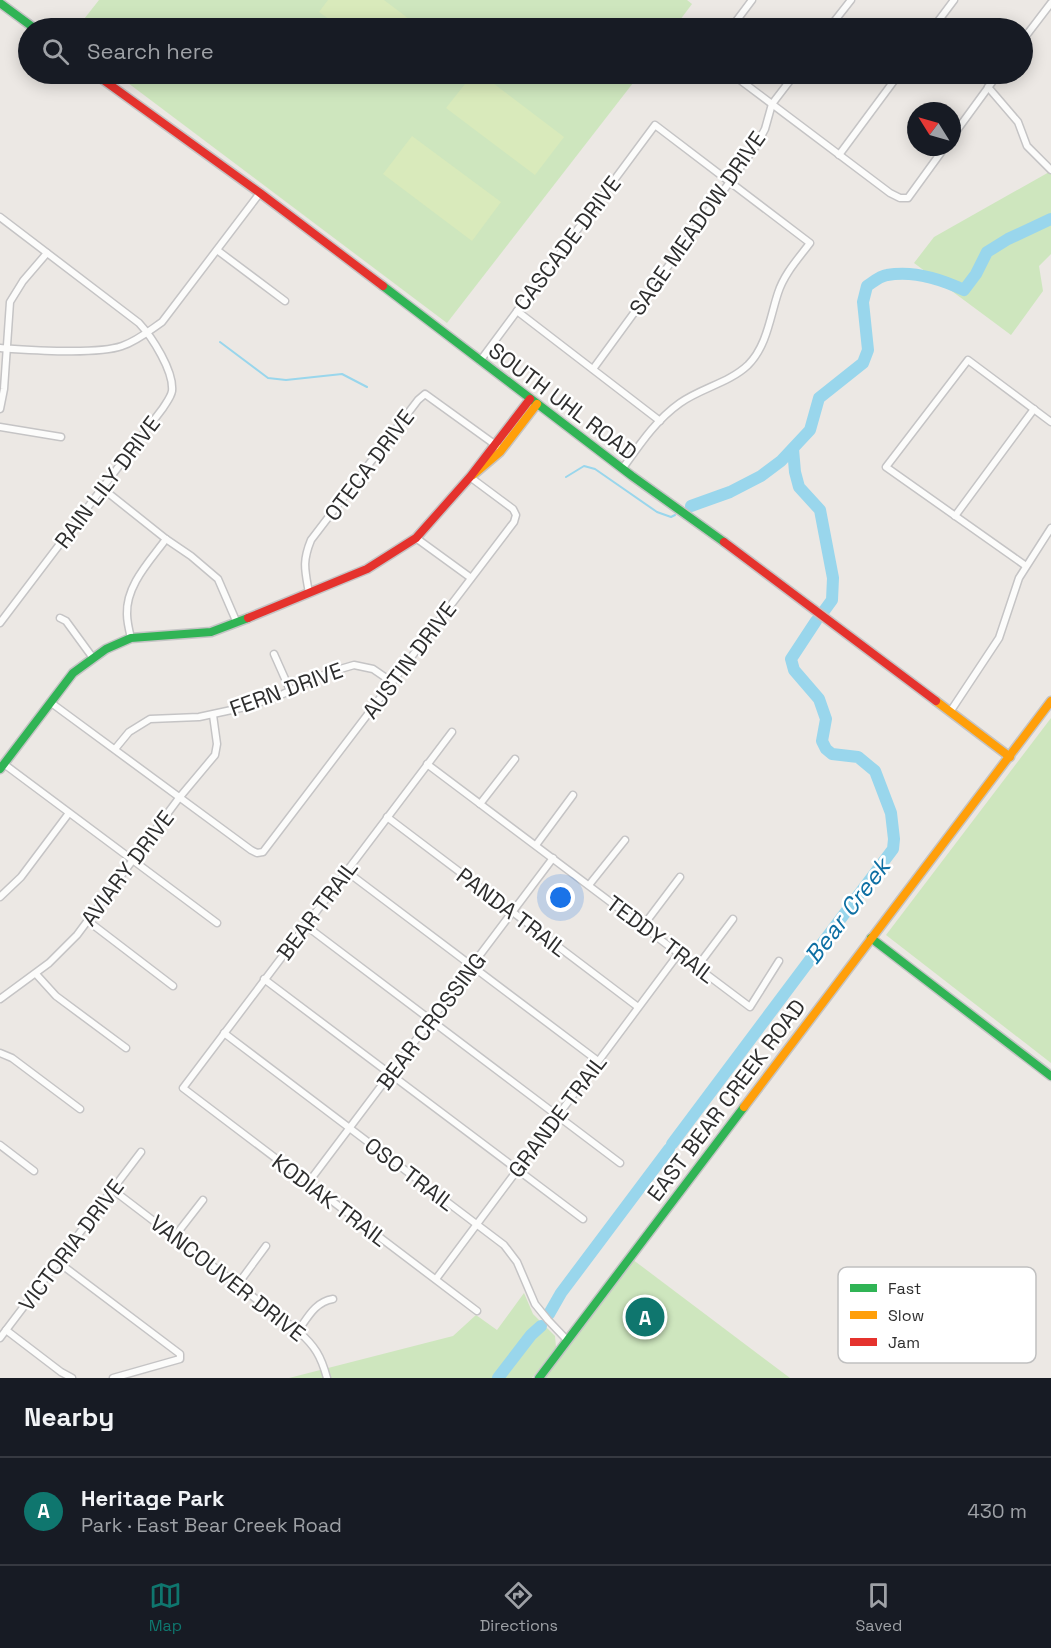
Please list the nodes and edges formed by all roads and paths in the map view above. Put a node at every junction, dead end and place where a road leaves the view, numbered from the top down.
1 (752, 0) edge
2 (851, 0) edge
3 (954, 0) edge
4 (0, 3) edge
5 (1051, 3) edge
6 (20, 18) edge
7 (738, 18) edge
8 (838, 18) edge
9 (940, 18) edge
10 (1033, 27) edge
11 (109, 84) edge
12 (745, 84) edge
13 (787, 84) edge
14 (891, 84) edge
15 (990, 84) edge
16 (988, 87) junction
17 (772, 104) junction
18 (961, 124) edge
19 (838, 154) junction
20 (938, 156) edge
21 (1051, 170) edge
22 (730, 182) junction
23 (260, 194) junction
24 (0, 217) edge
25 (217, 250) junction
26 (47, 253) junction
27 (285, 301) dead end
28 (517, 311) junction
29 (148, 332) junction
30 (4, 348) edge
31 (480, 361) junction
32 (592, 369) junction
33 (534, 401) junction
34 (0, 409) edge
35 (1034, 409) junction
36 (660, 421) junction
37 (1051, 422) edge
38 (0, 427) edge
39 (61, 437) dead end
40 (499, 448) junction
41 (622, 468) junction
42 (470, 477) junction
43 (102, 488) junction
44 (955, 516) junction
45 (1051, 528) edge
46 (416, 538) junction
47 (166, 539) junction
48 (1026, 566) junction
49 (471, 578) junction
50 (309, 593) junction
51 (60, 618) dead end
52 (0, 623) edge
53 (237, 623) junction
54 (131, 638) junction
55 (274, 654) dead end
56 (93, 658) junction
57 (392, 682) junction
58 (290, 690) junction
59 (1051, 701) edge
60 (50, 702) junction
61 (950, 712) junction
62 (213, 715) junction
63 (452, 732) dead end
64 (115, 749) junction
65 (1010, 757) junction
66 (515, 759) dead end
67 (427, 764) junction
68 (2, 766) edge
69 (573, 795) dead end
70 (179, 798) junction
71 (480, 804) junction
72 (69, 813) junction
73 (387, 817) junction
74 (625, 840) dead end
75 (536, 845) junction
76 (553, 858) junction
77 (133, 861) junction
78 (346, 871) junction
79 (680, 878) dead end
80 (589, 885) junction
81 (0, 897) edge
82 (513, 912) junction
83 (733, 919) dead end
84 (88, 921) junction
85 (217, 923) dead end
86 (305, 925) junction
87 (643, 926) junction
88 (871, 938) junction
89 (679, 953) junction
90 (779, 961) dead end
91 (472, 966) junction
92 (697, 967) junction
93 (36, 974) junction
94 (264, 979) junction
95 (173, 986) dead end
96 (0, 999) edge
97 (638, 1007) junction
98 (431, 1020) junction
99 (224, 1033) junction
100 (126, 1047) dead end
101 (0, 1053) edge
102 (598, 1061) junction
103 (390, 1074) junction
104 (1051, 1076) edge
105 (183, 1089) joint
106 (80, 1110) dead end
107 (557, 1115) junction
108 (350, 1128) junction
109 (0, 1145) edge
110 (141, 1152) dead end
111 (620, 1163) dead end
112 (518, 1170) junction
113 (34, 1171) dead end
114 (308, 1183) junction
115 (113, 1190) junction
116 (203, 1200) dead end
117 (583, 1219) dead end
118 (477, 1224) junction
119 (175, 1236) junction
120 (266, 1246) dead end
121 (58, 1262) junction
122 (436, 1279) junction
123 (238, 1284) junction
124 (333, 1299) dead end
125 (477, 1311) dead end
126 (6, 1330) junction
127 (298, 1331) junction
128 (0, 1338) edge
129 (567, 1340) junction
130 (72, 1378) edge
131 (113, 1378) edge
132 (327, 1378) edge
133 (539, 1378) edge

1 - 7 street
2 - 8 street
3 - 9 street
4 - 6 main road
5 - 10 street
11 - 23 main road, SOUTH UHL ROAD
12 - 17 street
13 - 17 street, SAGE MEADOW DRIVE
14 - 19 street
15 - 16 street
16 - 18 street
16 - 21 street
17 - 19 street
17 - 22 street, SAGE MEADOW DRIVE
19 - 20 street
22 - 28 street, CASCADE DRIVE
22 - 32 street, SAGE MEADOW DRIVE
22 - 36 street
23 - 25 street
23 - 31 main road, SOUTH UHL ROAD
24 - 26 street
25 - 27 street
25 - 29 street
26 - 29 street
26 - 30 street
28 - 31 street, CASCADE DRIVE
28 - 32 street
29 - 30 street
29 - 43 street, RAIN LILY DRIVE
30 - 34 street
31 - 33 main road, SOUTH UHL ROAD
32 - 36 street
33 - 40 main road
33 - 41 main road, SOUTH UHL ROAD
35 - 37 street
35 - 44 street
35 - 44 street
36 - 41 street
38 - 39 street
40 - 42 main road
40 - 50 street, OTECA DRIVE
41 - 61 main road, SOUTH UHL ROAD
42 - 46 main road
42 - 49 street, AUSTIN DRIVE
43 - 47 street
43 - 52 street, RAIN LILY DRIVE
44 - 48 street
45 - 48 street
46 - 49 street
46 - 50 main road
47 - 53 street
47 - 54 street
48 - 61 street
49 - 57 street, AUSTIN DRIVE
50 - 53 main road
51 - 56 street
53 - 54 main road
54 - 56 main road
55 - 58 street
56 - 60 main road
57 - 58 street, FERN DRIVE
57 - 70 street, AUSTIN DRIVE
58 - 62 street, FERN DRIVE
59 - 65 main road, EAST BEAR CREEK ROAD
60 - 64 street
60 - 68 main road
61 - 65 main road, SOUTH UHL ROAD
62 - 64 street, FERN DRIVE
62 - 70 street, AVIARY DRIVE
63 - 67 street, BEAR TRAIL
64 - 70 street
65 - 88 main road, EAST BEAR CREEK ROAD
66 - 71 street
67 - 71 street, TEDDY TRAIL
67 - 73 street, BEAR TRAIL
68 - 72 street
69 - 75 street
70 - 77 street, AVIARY DRIVE
71 - 75 street, TEDDY TRAIL
72 - 77 street
72 - 81 street
73 - 78 street, BEAR TRAIL
73 - 82 street, PANDA TRAIL
74 - 80 street
75 - 76 street, TEDDY TRAIL
76 - 80 street, TEDDY TRAIL
76 - 82 street, BEAR CROSSING
77 - 84 street, AVIARY DRIVE
77 - 85 street
78 - 86 street, BEAR TRAIL
78 - 91 street
79 - 87 street
80 - 87 street, TEDDY TRAIL
82 - 91 street, BEAR CROSSING
82 - 97 street, PANDA TRAIL
83 - 92 street
84 - 93 street, AVIARY DRIVE
84 - 95 street
86 - 94 street, BEAR TRAIL
86 - 98 street
87 - 89 street, TEDDY TRAIL
88 - 104 main road
88 - 129 main road, EAST BEAR CREEK ROAD
89 - 92 street, TEDDY TRAIL
89 - 97 street, GRANDE TRAIL
90 - 92 street, TEDDY TRAIL
91 - 98 street, BEAR CROSSING
91 - 102 street
93 - 96 street, AVIARY DRIVE
93 - 100 street
94 - 99 street, BEAR TRAIL
94 - 103 street
97 - 102 street, GRANDE TRAIL
98 - 103 street, BEAR CROSSING
98 - 107 street
99 - 105 street, BEAR TRAIL
99 - 108 street, OSO TRAIL
101 - 106 street
102 - 107 street, GRANDE TRAIL
103 - 108 street, BEAR CROSSING
103 - 112 street
105 - 114 street, KODIAK TRAIL
107 - 111 street
107 - 112 street, GRANDE TRAIL
108 - 114 street, BEAR CROSSING
108 - 118 street, OSO TRAIL
109 - 113 street
110 - 115 street, VICTORIA DRIVE
112 - 117 street
112 - 118 street, GRANDE TRAIL
114 - 122 street, KODIAK TRAIL
115 - 119 street, VANCOUVER DRIVE
115 - 121 street, VICTORIA DRIVE
116 - 119 street
118 - 122 street, GRANDE TRAIL
118 - 129 street, OSO TRAIL
119 - 123 street, VANCOUVER DRIVE
120 - 123 street
121 - 126 street, VICTORIA DRIVE
121 - 131 street
122 - 125 street, KODIAK TRAIL
123 - 127 street, VANCOUVER DRIVE
124 - 127 street
126 - 128 street, VICTORIA DRIVE
126 - 130 street
127 - 132 street, VANCOUVER DRIVE
129 - 133 main road, EAST BEAR CREEK ROAD

